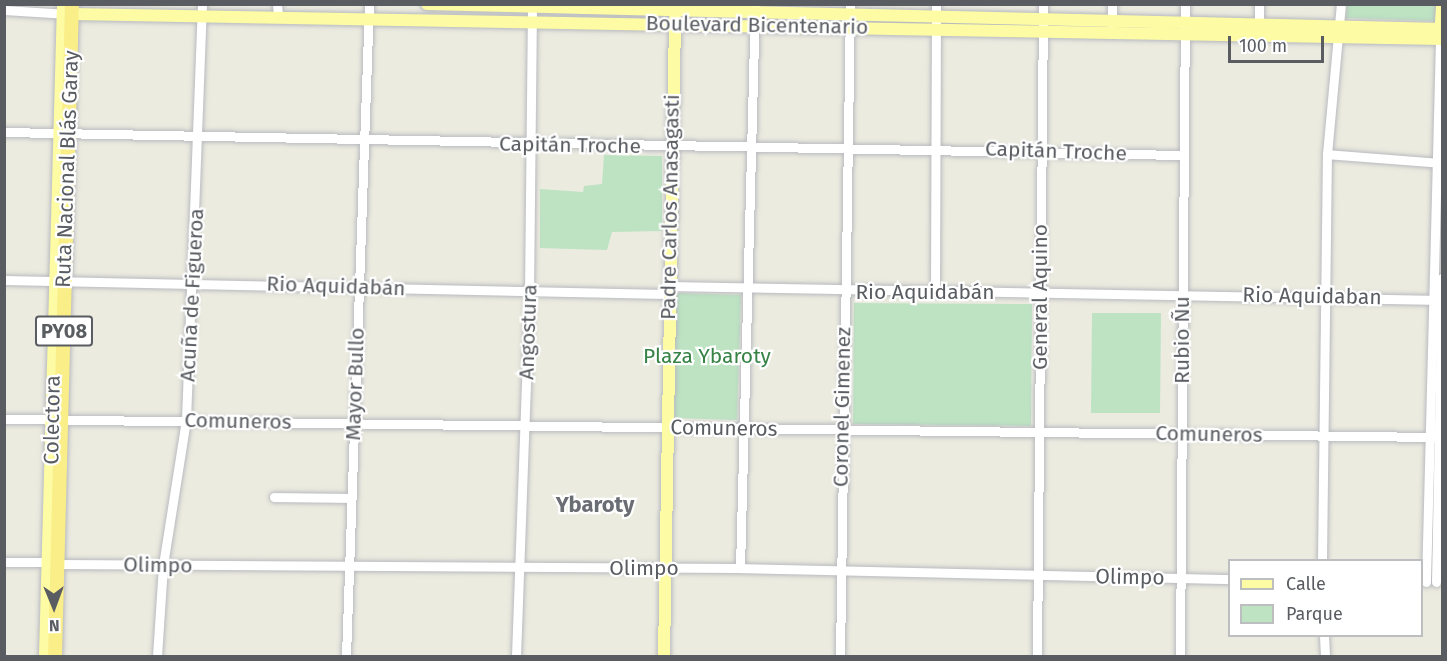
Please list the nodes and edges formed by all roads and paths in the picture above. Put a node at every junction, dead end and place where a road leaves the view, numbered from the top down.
1 (427, 4) edge
2 (1043, 4) edge
3 (1112, 4) edge
4 (1185, 4) edge
5 (1259, 4) edge
6 (1341, 4) edge
7 (1442, 4) edge
8 (454, 5) edge
9 (532, 6) edge
10 (607, 7) edge
11 (677, 7) edge
12 (755, 8) edge
13 (67, 9) edge
14 (202, 9) edge
15 (4, 10) edge
16 (278, 10) edge
17 (369, 11) edge
18 (850, 15) edge
19 (937, 17) edge
20 (454, 19) junction
21 (532, 21) junction
22 (607, 22) junction
23 (674, 23) junction
24 (752, 25) junction
25 (1042, 25) junction
26 (1112, 26) junction
27 (1185, 28) junction
28 (1258, 30) junction
29 (1341, 32) junction
30 (1441, 34) edge
31 (4, 132) edge
32 (62, 132) junction
33 (198, 136) junction
34 (366, 140) junction
35 (532, 144) junction
36 (671, 147) junction
37 (936, 148) junction
38 (749, 149) junction
39 (847, 149) junction
40 (1040, 150) junction
41 (1327, 154) junction
42 (1182, 155) junction
43 (1439, 162) edge
44 (1443, 278) edge
45 (4, 280) edge
46 (59, 280) junction
47 (194, 283) junction
48 (359, 286) junction
49 (745, 289) junction
50 (667, 290) junction
51 (845, 291) junction
52 (935, 292) junction
53 (1041, 292) junction
54 (530, 293) junction
55 (1182, 293) junction
56 (1324, 296) junction
57 (1431, 299) junction
58 (1442, 300) edge
59 (4, 419) edge
60 (59, 419) junction
61 (186, 420) junction
62 (353, 423) junction
63 (526, 426) junction
64 (665, 426) junction
65 (743, 428) junction
66 (842, 431) junction
67 (1039, 431) junction
68 (1181, 433) junction
69 (1323, 436) junction
70 (1428, 436) junction
71 (1441, 436) edge
72 (274, 497) dead end
73 (351, 498) junction
74 (1322, 559) edge
75 (4, 562) edge
76 (53, 563) junction
77 (163, 566) junction
78 (350, 568) junction
79 (521, 568) junction
80 (665, 568) junction
81 (740, 568) junction
82 (839, 571) junction
83 (1037, 576) junction
84 (1181, 578) junction
85 (1228, 579) edge
86 (1432, 582) edge
87 (1324, 637) edge
88 (45, 657) edge
89 (55, 657) edge
90 (157, 657) edge
91 (346, 657) edge
92 (516, 657) edge
93 (664, 657) edge
94 (840, 657) edge
95 (1037, 657) edge
96 (1180, 657) edge
97 (1325, 657) edge

1 - 8 main road, Boulevard Bicentenario
2 - 25 street, General Aquino
3 - 26 street
4 - 27 street, Rubio Ñu
5 - 28 street
6 - 29 street
7 - 30 main road
8 - 9 main road, Boulevard Bicentenario
8 - 20 street
9 - 10 main road, Boulevard Bicentenario
9 - 21 street, Angostura
10 - 11 main road, Boulevard Bicentenario
10 - 22 street
11 - 12 main road, Boulevard Bicentenario
11 - 23 main road, Padre Carlos Anasagasti
12 - 18 main road, Boulevard Bicentenario
12 - 24 street
13 - 14 main road, Boulevard Bicentenario
13 - 15 street
13 - 32 highway, Ruta Nacional Blás Garay / PY08
14 - 16 main road, Boulevard Bicentenario
14 - 33 street, Acuña de Figueroa
16 - 17 main road, Boulevard Bicentenario
17 - 20 main road, Boulevard Bicentenario
17 - 34 street, Mayor Bullo
18 - 19 main road, Boulevard Bicentenario
18 - 24 main road, Boulevard Bicentenario
18 - 39 street, Coronel Gimenez
19 - 25 main road, Boulevard Bicentenario
19 - 37 street
20 - 21 main road, Boulevard Bicentenario
21 - 22 main road, Boulevard Bicentenario
21 - 35 street, Angostura
22 - 23 main road, Boulevard Bicentenario
23 - 24 main road, Boulevard Bicentenario
23 - 36 main road, Padre Carlos Anasagasti
24 - 38 street
25 - 26 main road, Boulevard Bicentenario
25 - 40 street, General Aquino
26 - 27 main road, Boulevard Bicentenario
27 - 28 main road, Boulevard Bicentenario
27 - 42 street, Rubio Ñu
28 - 29 main road, Boulevard Bicentenario
29 - 30 main road, Boulevard Bicentenario
29 - 41 street
30 - 43 street
31 - 32 street, Capitán Troche
32 - 33 street, Capitán Troche
32 - 46 highway, Ruta Nacional Blás Garay / PY08
33 - 34 street, Capitán Troche
33 - 47 street, Acuña de Figueroa
34 - 35 street, Capitán Troche
34 - 48 street, Mayor Bullo
35 - 36 street, Capitán Troche
35 - 54 street, Angostura
36 - 38 street, Capitán Troche
36 - 50 main road, Padre Carlos Anasagasti
37 - 39 street, Capitán Troche
37 - 40 street, Capitán Troche
37 - 52 street
38 - 39 street, Capitán Troche
38 - 49 street
39 - 51 street, Coronel Gimenez
40 - 42 street, Capitán Troche
40 - 53 street, General Aquino
41 - 43 street
41 - 56 street
42 - 55 street, Rubio Ñu
43 - 57 street
44 - 58 street
45 - 46 street, Rio Aquidabán
46 - 47 street, Rio Aquidabán
46 - 60 highway, Ruta Nacional Blás Garay / PY08
47 - 48 street, Rio Aquidabán
47 - 61 street, Acuña de Figueroa
48 - 54 street, Rio Aquidabán
48 - 62 street, Mayor Bullo
49 - 50 street, Rio Aquidabán
49 - 51 street, Rio Aquidabán
49 - 65 street
50 - 54 street, Rio Aquidabán
50 - 64 main road, Padre Carlos Anasagasti
51 - 52 street, Rio Aquidabán
51 - 66 street, Coronel Gimenez
52 - 53 street, Rio Aquidabán
53 - 55 street, Rio Aquidabán
53 - 67 street, General Aquino
54 - 63 street, Angostura
55 - 56 street, Rio Aquidaban
55 - 68 street, Rubio Ñu
56 - 57 street, Rio Aquidaban
56 - 69 street
57 - 58 street, Rio Aquidaban
57 - 70 street
58 - 71 street
59 - 60 street, Comuneros
60 - 61 street, Comuneros
60 - 76 highway, Ruta Nacional Blás Garay / PY08
61 - 62 street, Comuneros
61 - 77 street, Acuña de Figueroa
62 - 63 street, Comuneros
62 - 73 street, Mayor Bullo
63 - 64 street, Comuneros
63 - 79 street, Angostura
64 - 65 street, Comuneros
64 - 80 main road, Padre Carlos Anasagasti
65 - 66 street, Comuneros
65 - 81 street
66 - 67 street, Comuneros
66 - 82 street, Coronel Gimenez
67 - 68 street, Comuneros
67 - 83 street, General Aquino
68 - 69 street, Comuneros
68 - 84 street, Rubio Ñu
69 - 70 street, Comuneros
69 - 74 street
70 - 71 street, Comuneros
70 - 86 street
71 - 86 street
72 - 73 street
73 - 78 street, Mayor Bullo
75 - 76 street, Olimpo
76 - 77 street, Olimpo
76 - 88 main road
76 - 89 highway, Ruta Nacional Blás Garay / PY08
77 - 78 street, Olimpo
77 - 90 street, Acuña de Figueroa
78 - 79 street, Olimpo
78 - 91 street, Mayor Bullo
79 - 80 street, Olimpo
79 - 92 street, Angostura
80 - 81 street, Olimpo
80 - 93 main road, Padre Carlos Anasagasti
81 - 82 street, Olimpo
82 - 83 street, Olimpo
82 - 94 street, Coronel Gimenez
83 - 84 street, Olimpo
83 - 95 street, General Aquino
84 - 85 street, Olimpo
84 - 96 street, Rubio Ñu
87 - 97 street

